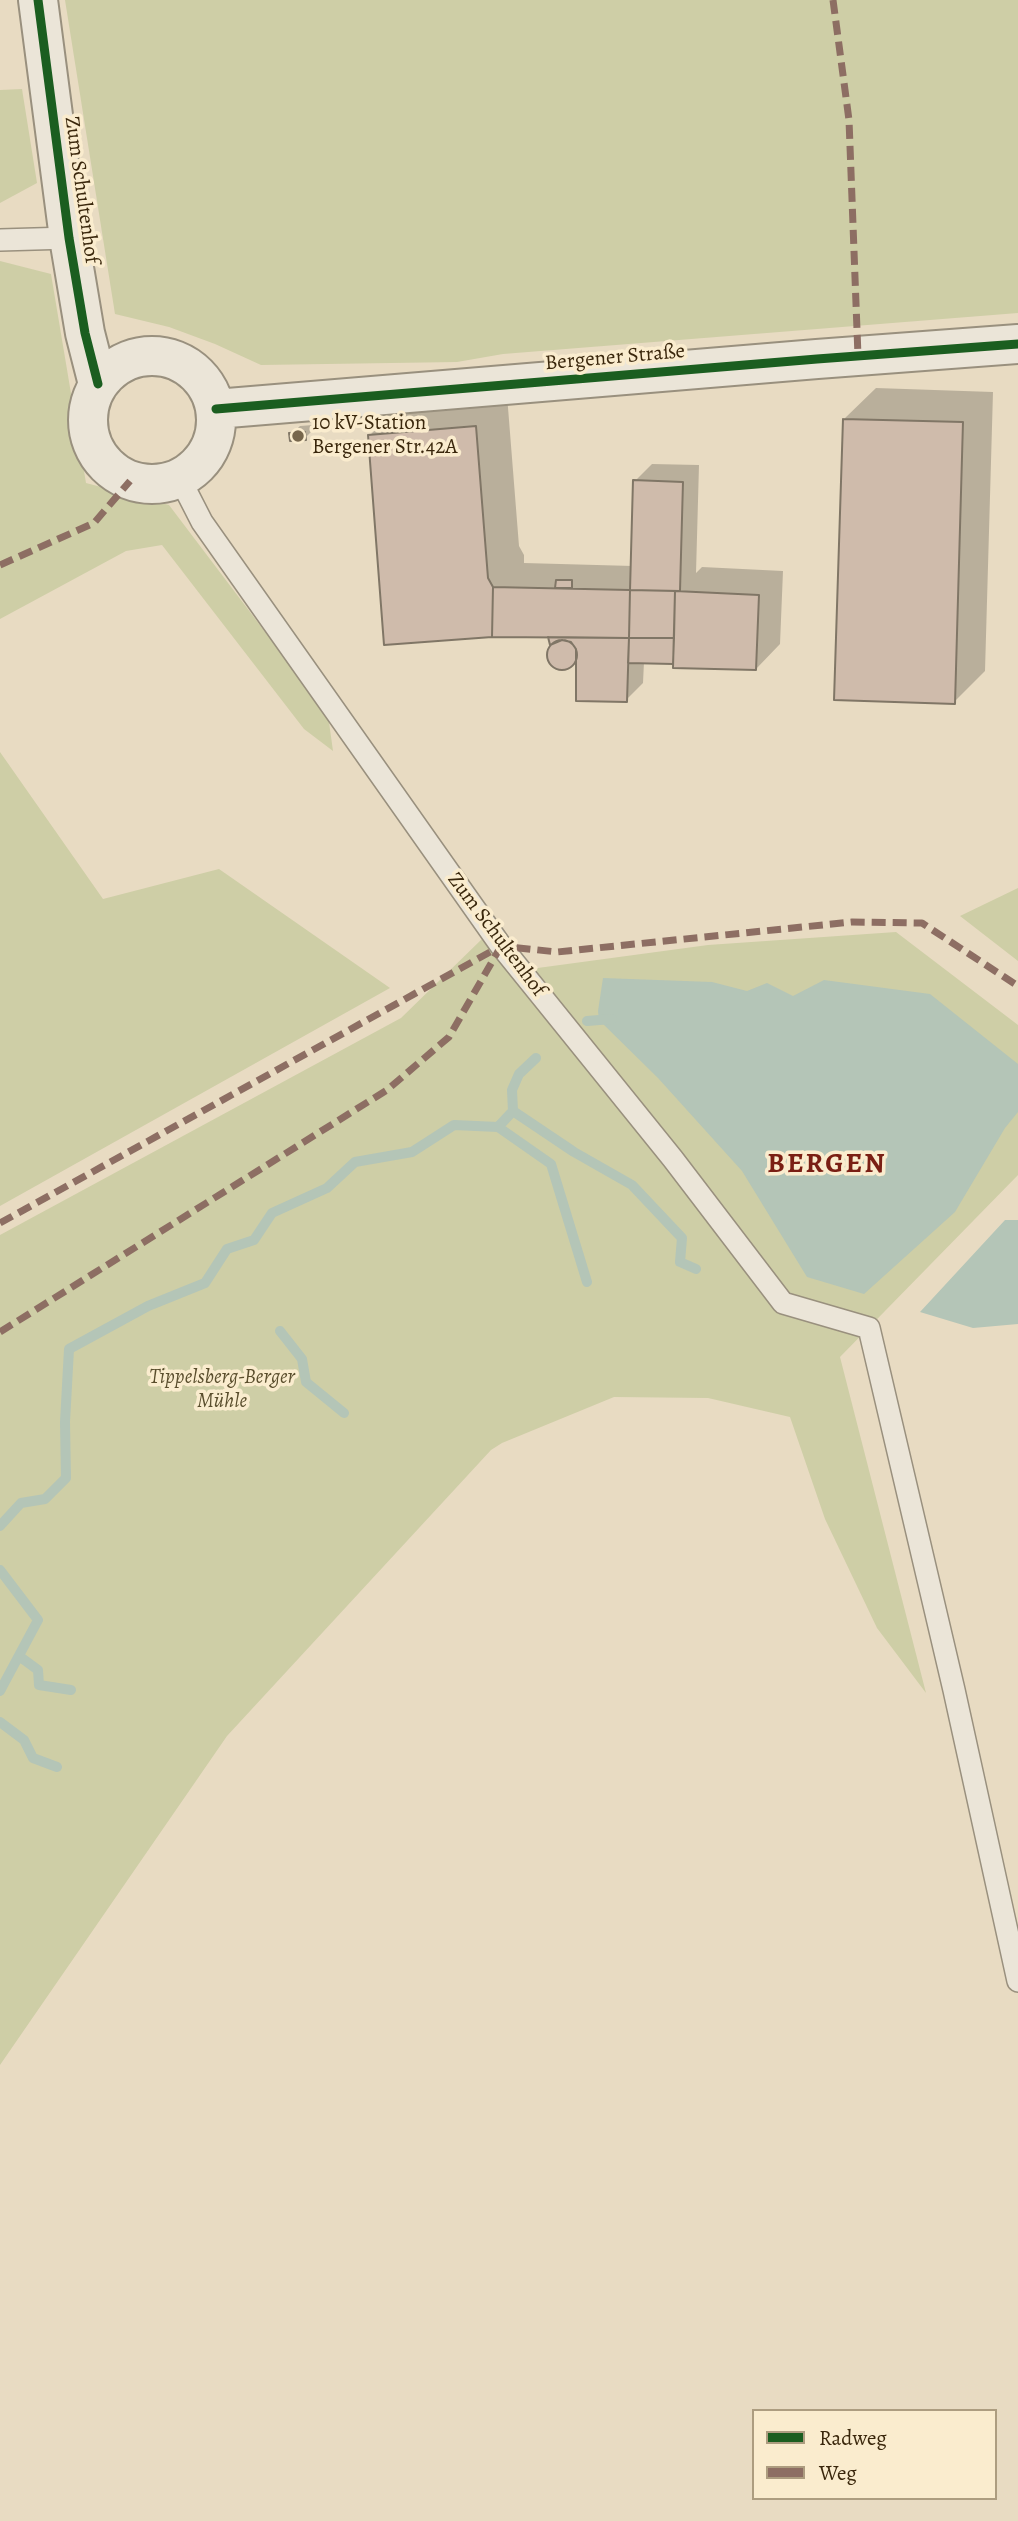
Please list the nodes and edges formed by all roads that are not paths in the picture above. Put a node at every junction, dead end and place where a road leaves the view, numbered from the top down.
1 (38, 0) edge
2 (69, 238) junction
3 (0, 240) edge
4 (85, 333) junction
5 (1018, 344) edge
6 (134, 358) junction
7 (98, 384) junction
8 (216, 409) junction
9 (180, 479) junction
10 (1018, 1980) edge

1 - 2 street, Zum Schultenhof
2 - 3 lane, Zum Schultenhof
2 - 4 street, Zum Schultenhof
4 - 6 street
4 - 7 street, Zum Schultenhof
5 - 8 street, Bergener Straße
6 - 7 street
6 - 8 street
7 - 9 street
8 - 9 street
9 - 10 lane, Zum Schultenhof

